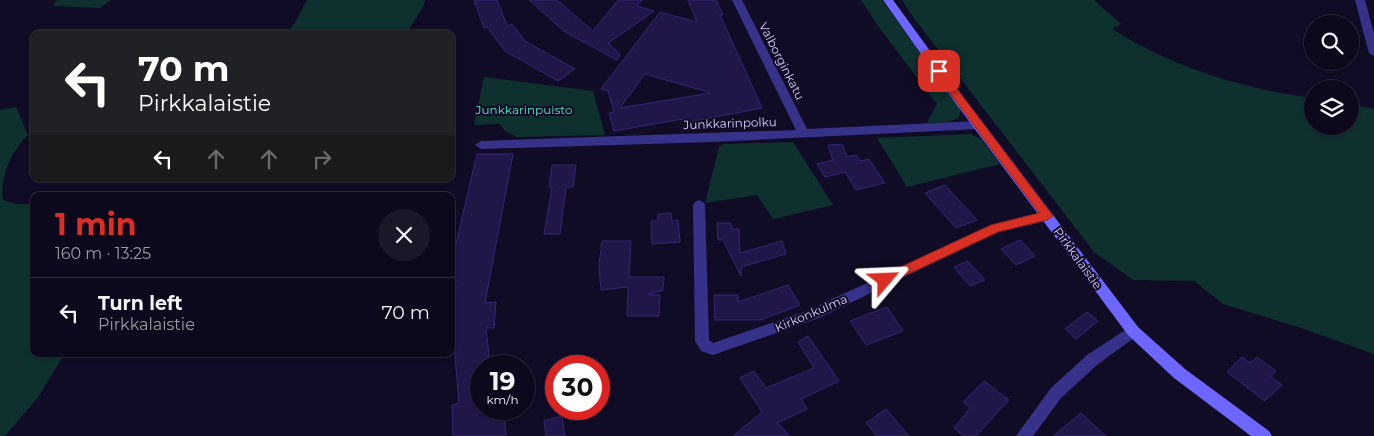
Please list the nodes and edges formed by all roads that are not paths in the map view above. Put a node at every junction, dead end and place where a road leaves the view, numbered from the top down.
1 (737, 0) edge
2 (888, 0) edge
3 (1360, 0) edge
4 (1374, 53) edge
5 (979, 125) junction
6 (804, 134) junction
7 (482, 145) dead end
8 (699, 205) dead end
9 (1047, 216) junction
10 (1132, 331) junction
11 (1024, 436) edge
12 (1264, 436) edge

1 - 6 street, Valborginkatu
2 - 5 street, Pirkkalaistie
3 - 4 street
5 - 6 street, Junkkarinpolku
5 - 9 street, Pirkkalaistie
6 - 7 street, Junkkarinpolku
8 - 9 street, Kirkonkulma
9 - 10 street, Pirkkalaistie
10 - 11 street
10 - 12 street, Pirkkalaistie

